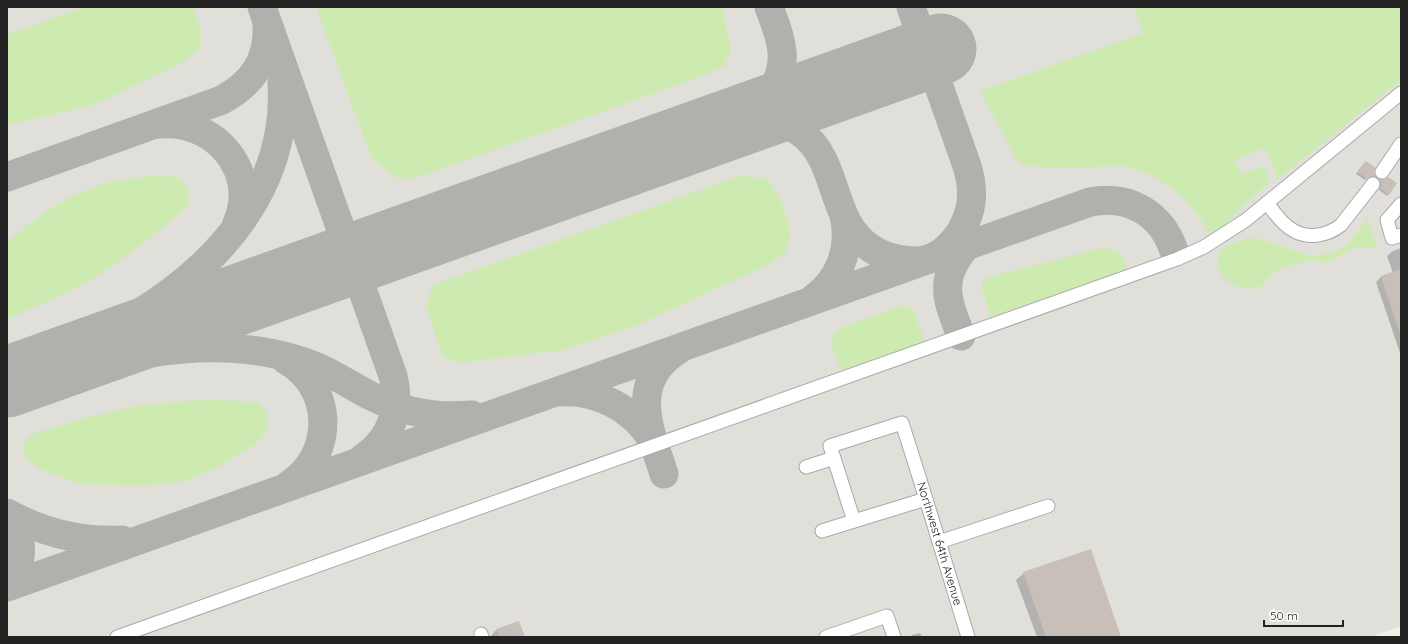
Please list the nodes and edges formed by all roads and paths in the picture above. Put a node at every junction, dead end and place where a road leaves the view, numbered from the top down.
1 (1401, 93) edge
2 (1401, 144) edge
3 (1382, 172) dead end
4 (1373, 184) dead end
5 (1267, 203) junction
6 (1401, 204) edge
7 (1401, 235) edge
8 (834, 458) junction
9 (806, 466) dead end
10 (926, 499) junction
11 (1048, 506) dead end
12 (854, 521) junction
13 (822, 531) dead end
14 (938, 542) junction
15 (117, 637) edge
16 (826, 637) edge
17 (894, 637) edge
18 (968, 637) edge

1 - 5 street
2 - 3 street
4 - 5 street
5 - 15 street
6 - 7 street
8 - 9 street
8 - 10 street, Northwest 64th Avenue
8 - 12 street
10 - 12 street
10 - 14 street, Northwest 64th Avenue
11 - 14 street
12 - 13 street
14 - 18 street, Northwest 64th Avenue
16 - 17 street

